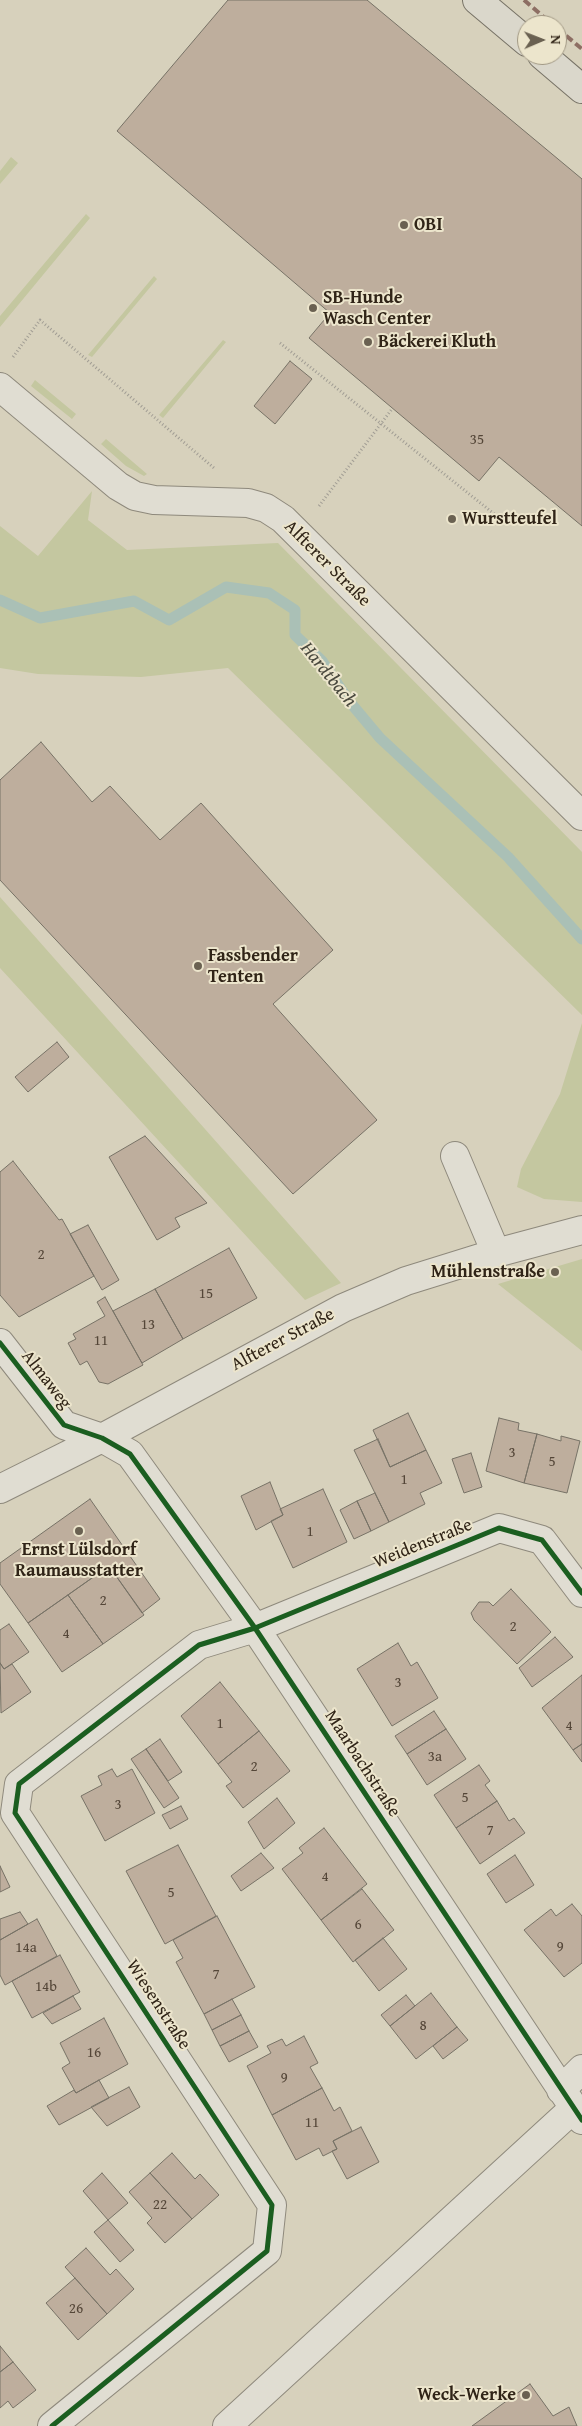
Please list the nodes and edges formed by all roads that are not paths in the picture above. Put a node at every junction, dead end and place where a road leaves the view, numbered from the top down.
1 (478, 0) edge
2 (517, 33) edge
3 (554, 65) edge
4 (582, 89) edge
5 (0, 387) edge
6 (582, 816) edge
7 (455, 1156) dead end
8 (582, 1230) edge
9 (496, 1253) junction
10 (0, 1344) edge
11 (102, 1438) junction
12 (0, 1489) edge
13 (582, 1593) edge
14 (255, 1628) junction
15 (582, 2070) edge
16 (572, 2106) edge
17 (52, 2426) edge
18 (227, 2426) edge

1 - 2 main road
3 - 4 main road
5 - 6 street, Alfterer Straße
7 - 9 street
8 - 9 street, Alfterer Straße
9 - 11 street, Alfterer Straße
10 - 11 street, Almaweg
11 - 12 street, Alfterer Straße
11 - 14 street, Maarbachstraße
13 - 14 street, Weidenstraße
14 - 16 street, Maarbachstraße
14 - 17 street, Wiesenstraße
15 - 16 street
16 - 18 street

